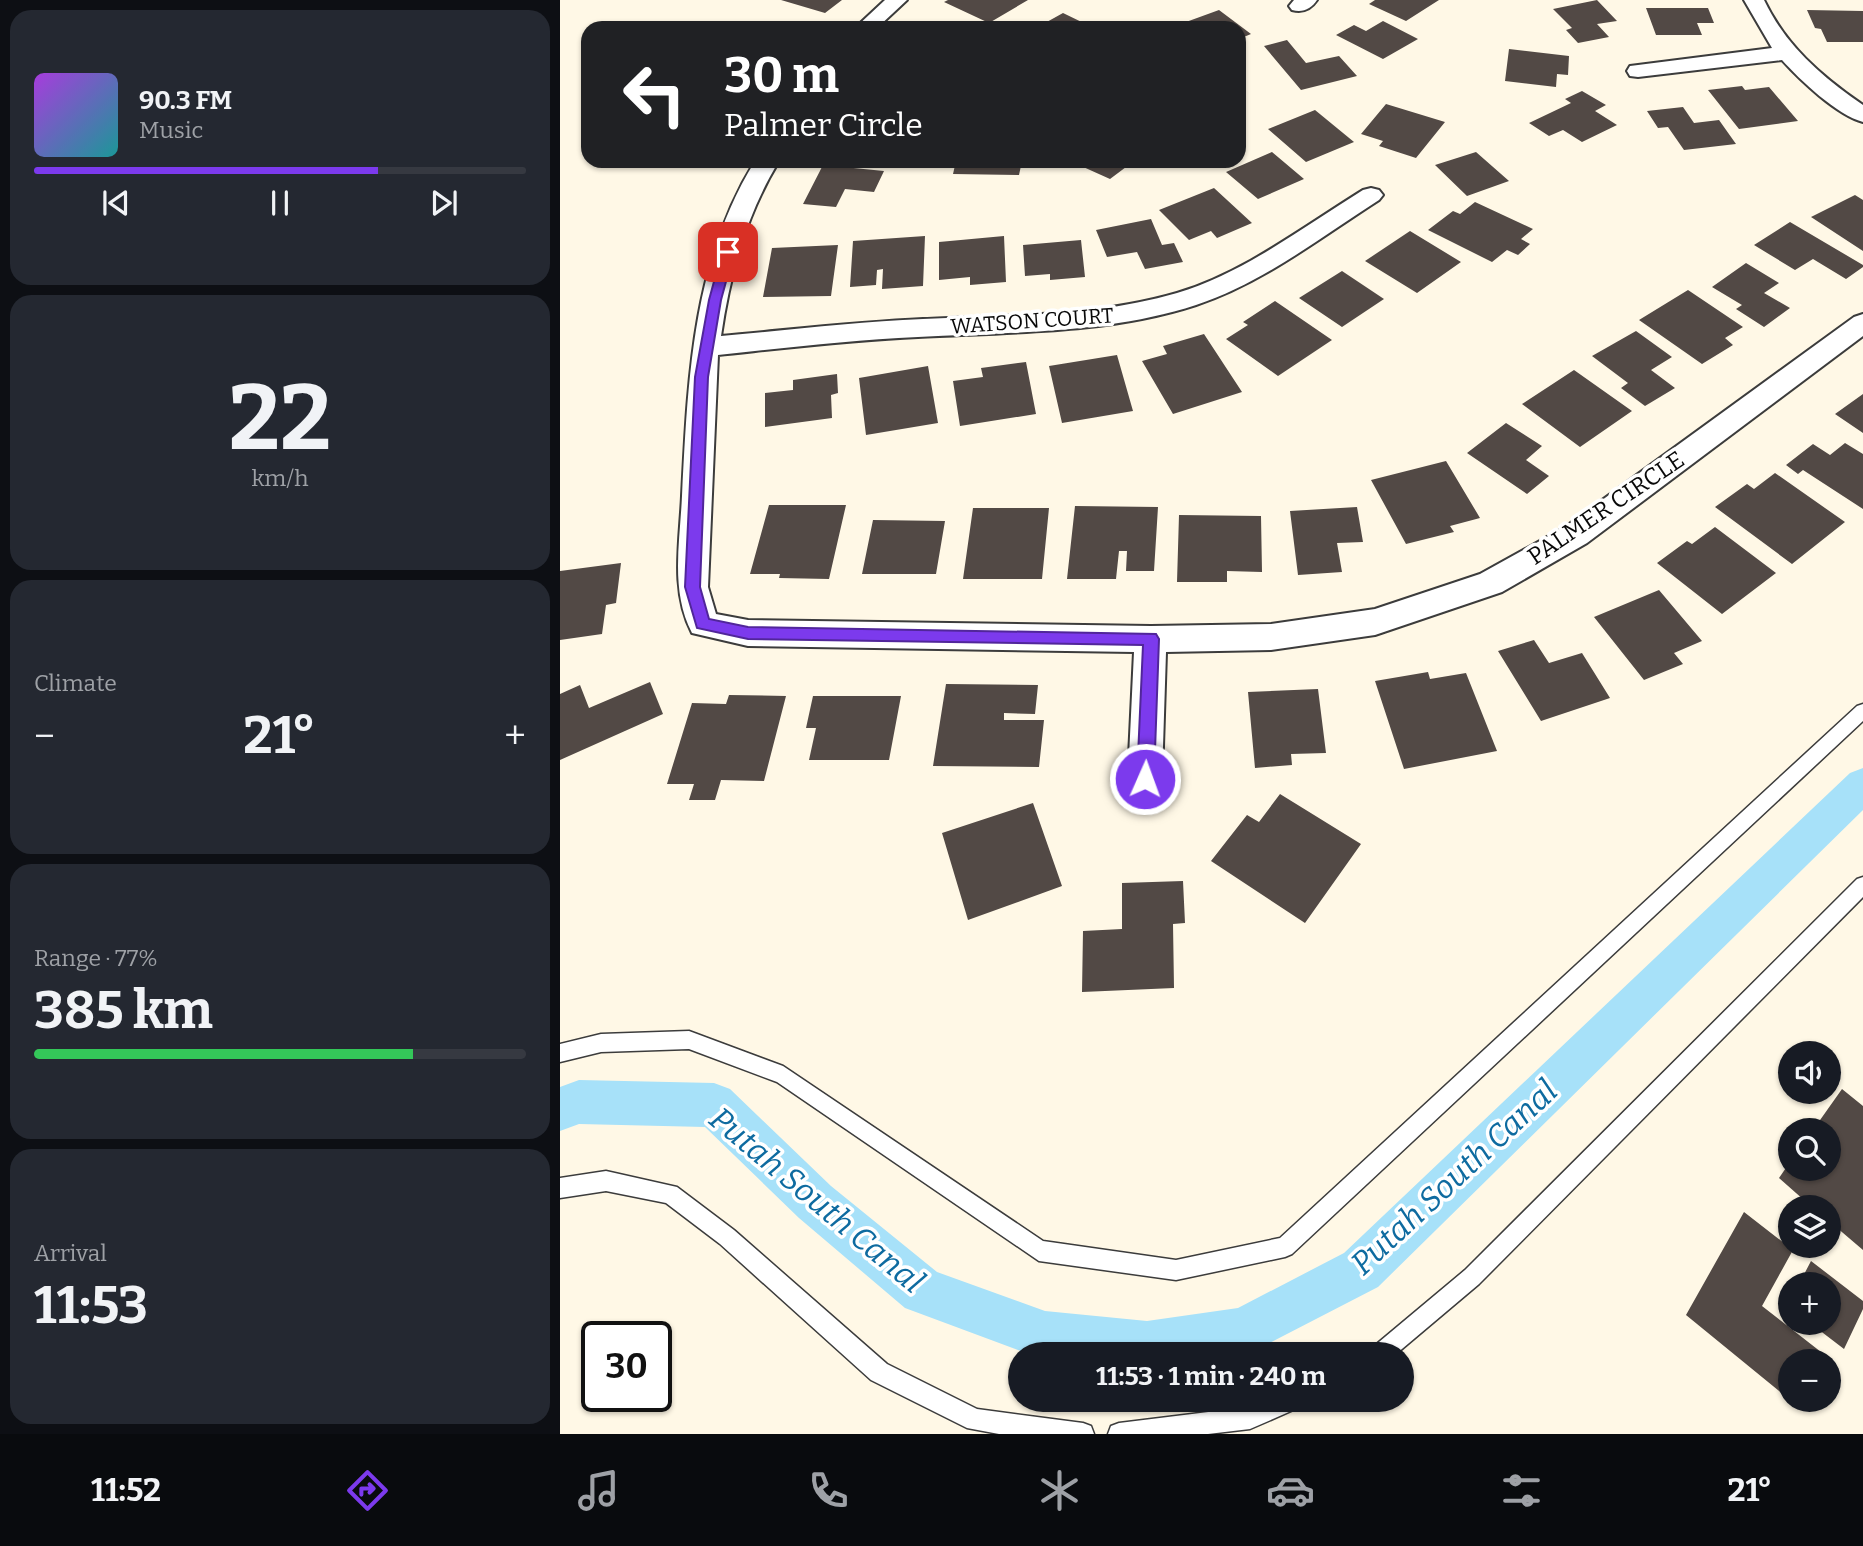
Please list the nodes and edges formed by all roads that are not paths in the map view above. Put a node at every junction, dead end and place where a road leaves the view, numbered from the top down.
1 (897, 0) edge
2 (1754, 0) edge
3 (878, 21) edge
4 (1786, 53) junction
5 (1638, 71) dead end
6 (1863, 115) edge
7 (764, 168) edge
8 (1371, 195) dead end
9 (1863, 323) edge
10 (705, 347) junction
11 (1151, 639) junction
12 (1863, 711) edge
13 (1145, 779) dead end
14 (1863, 885) edge
15 (560, 1053) edge
16 (560, 1188) edge
17 (1394, 1342) edge
18 (1263, 1412) edge
19 (1083, 1434) edge
20 (1119, 1434) edge

1 - 3 street
2 - 4 street
4 - 5 street
4 - 6 street
7 - 10 street, PALMER CIRCLE
8 - 10 street, WATSON COURT
9 - 11 street, PALMER CIRCLE
10 - 11 street, PALMER CIRCLE
11 - 13 street
12 - 15 lane
14 - 17 lane
16 - 19 lane
18 - 20 lane

